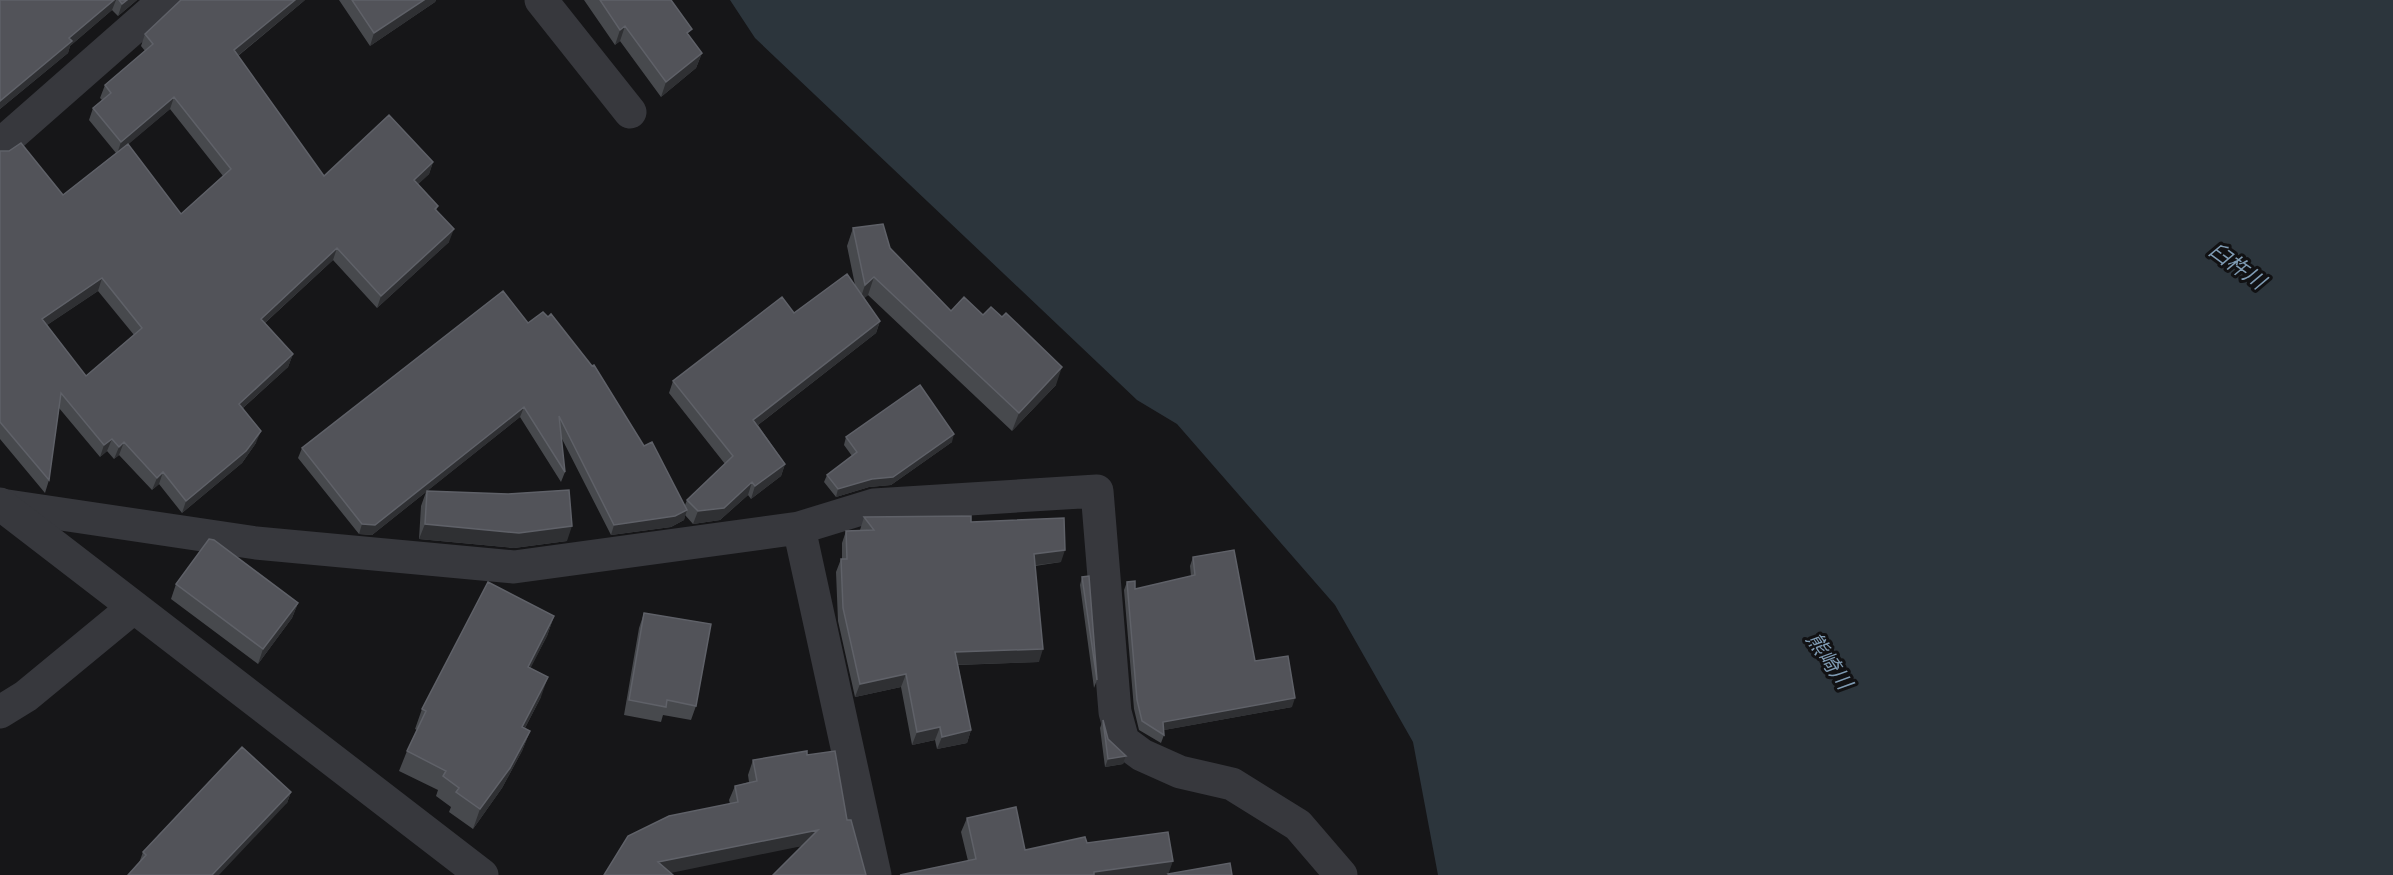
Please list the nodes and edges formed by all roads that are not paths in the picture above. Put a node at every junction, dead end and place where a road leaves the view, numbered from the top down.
1 (165, 0) edge
2 (541, 0) edge
3 (630, 112) dead end
4 (0, 145) edge
5 (0, 505) edge
6 (799, 528) junction
7 (134, 607) junction
8 (0, 712) edge
9 (482, 875) edge
10 (874, 875) edge
11 (1341, 875) edge

1 - 4 street
2 - 3 street
5 - 6 street
5 - 7 street
6 - 10 street
6 - 11 street
7 - 8 street
7 - 9 street

